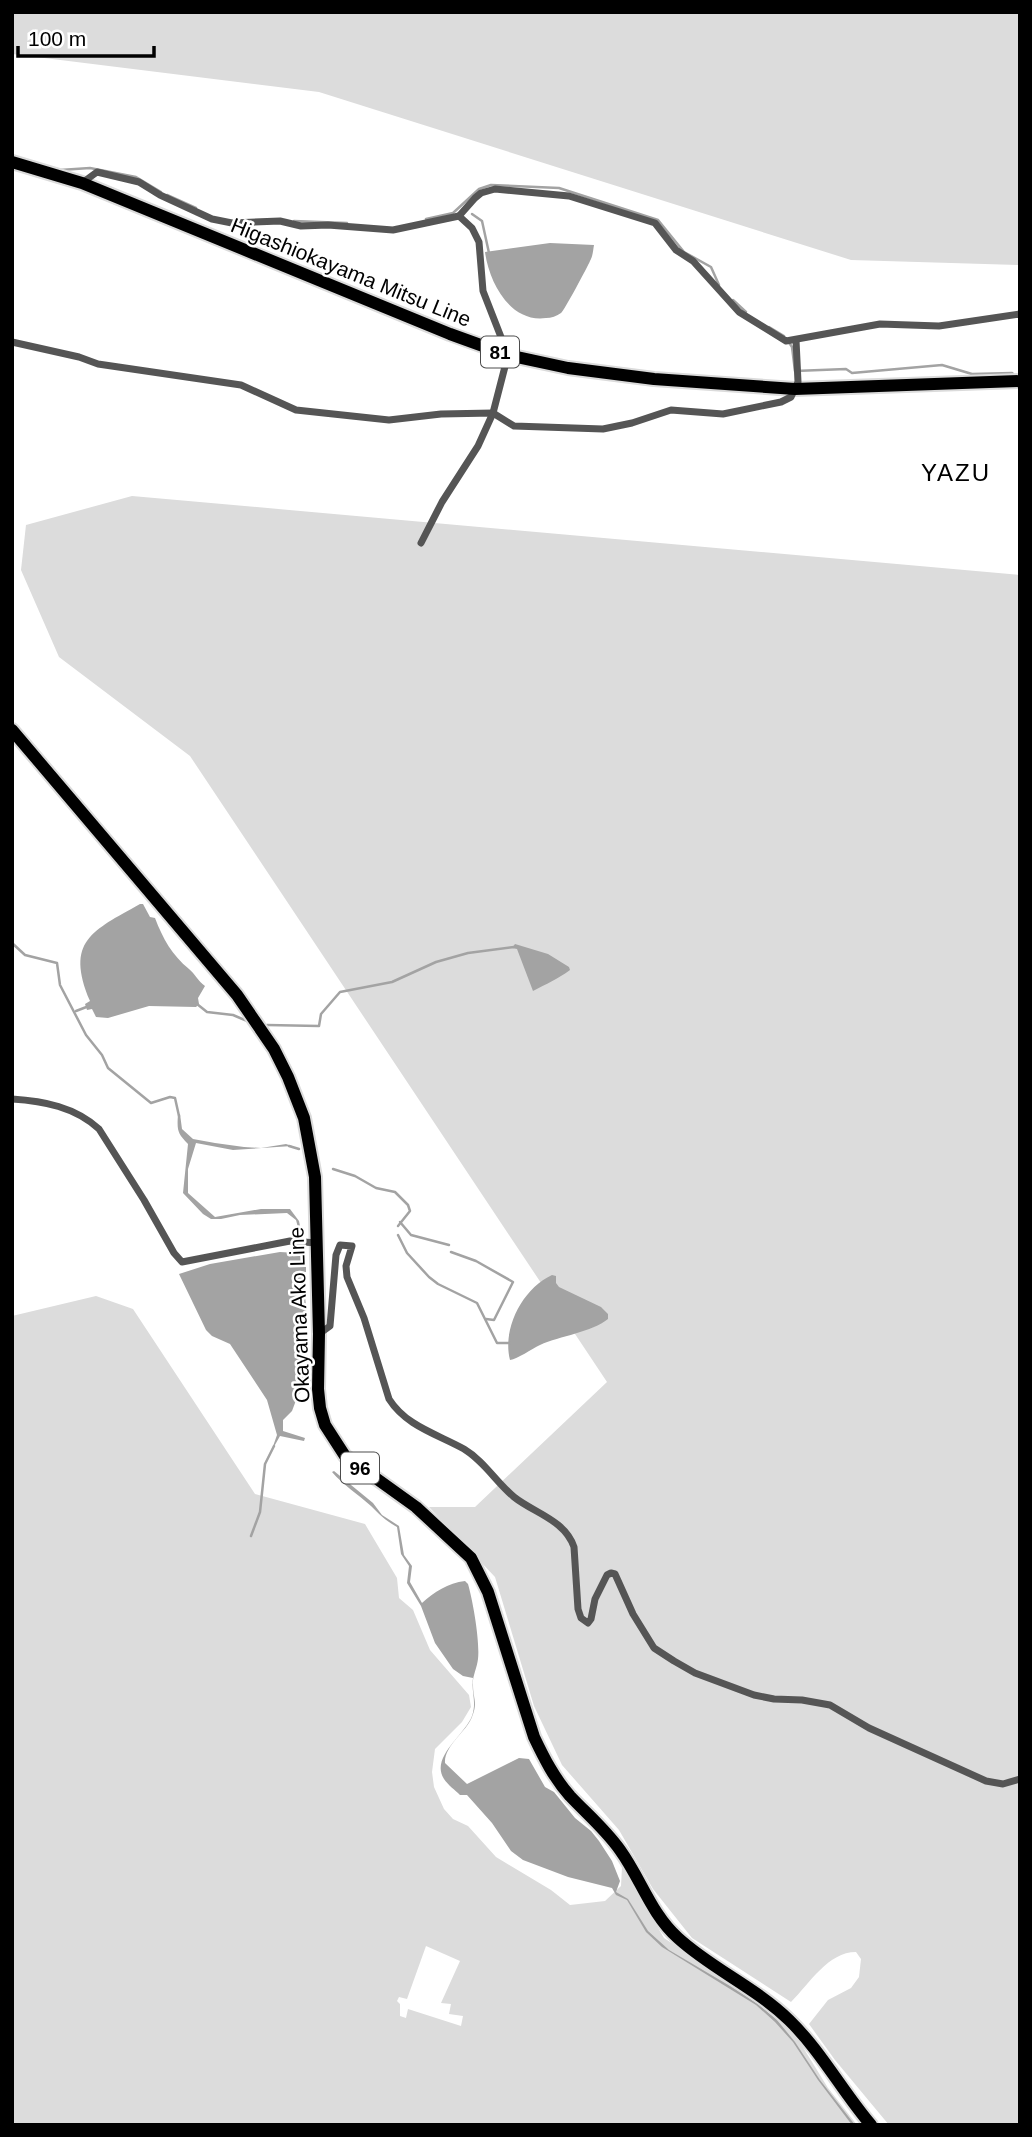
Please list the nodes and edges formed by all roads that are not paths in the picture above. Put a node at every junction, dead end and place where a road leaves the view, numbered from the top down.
1 (12, 162) edge
2 (82, 183) junction
3 (459, 216) junction
4 (1020, 314) edge
5 (791, 341) junction
6 (12, 342) edge
7 (508, 355) junction
8 (1020, 381) edge
9 (795, 389) junction
10 (493, 413) junction
11 (421, 543) dead end
12 (12, 730) edge
13 (12, 1100) edge
14 (317, 1243) junction
15 (319, 1334) junction
16 (1020, 1779) edge
17 (871, 2125) edge

1 - 2 main road, Higashiokayama Mitsu Line / 81
2 - 3 street
2 - 7 main road, Higashiokayama Mitsu Line / 81
3 - 5 street
3 - 7 street
4 - 5 street
5 - 9 street
6 - 10 street
7 - 9 main road, Higashiokayama Mitsu Line / 81
7 - 10 street
8 - 9 main road, Higashiokayama Mitsu Line / 81
9 - 10 street
10 - 11 street
12 - 14 main road, Okayama Ako Line / 96
13 - 14 street
14 - 15 main road, Okayama Ako Line / 96
15 - 16 street
15 - 17 main road, Okayama Ako Line / 96

